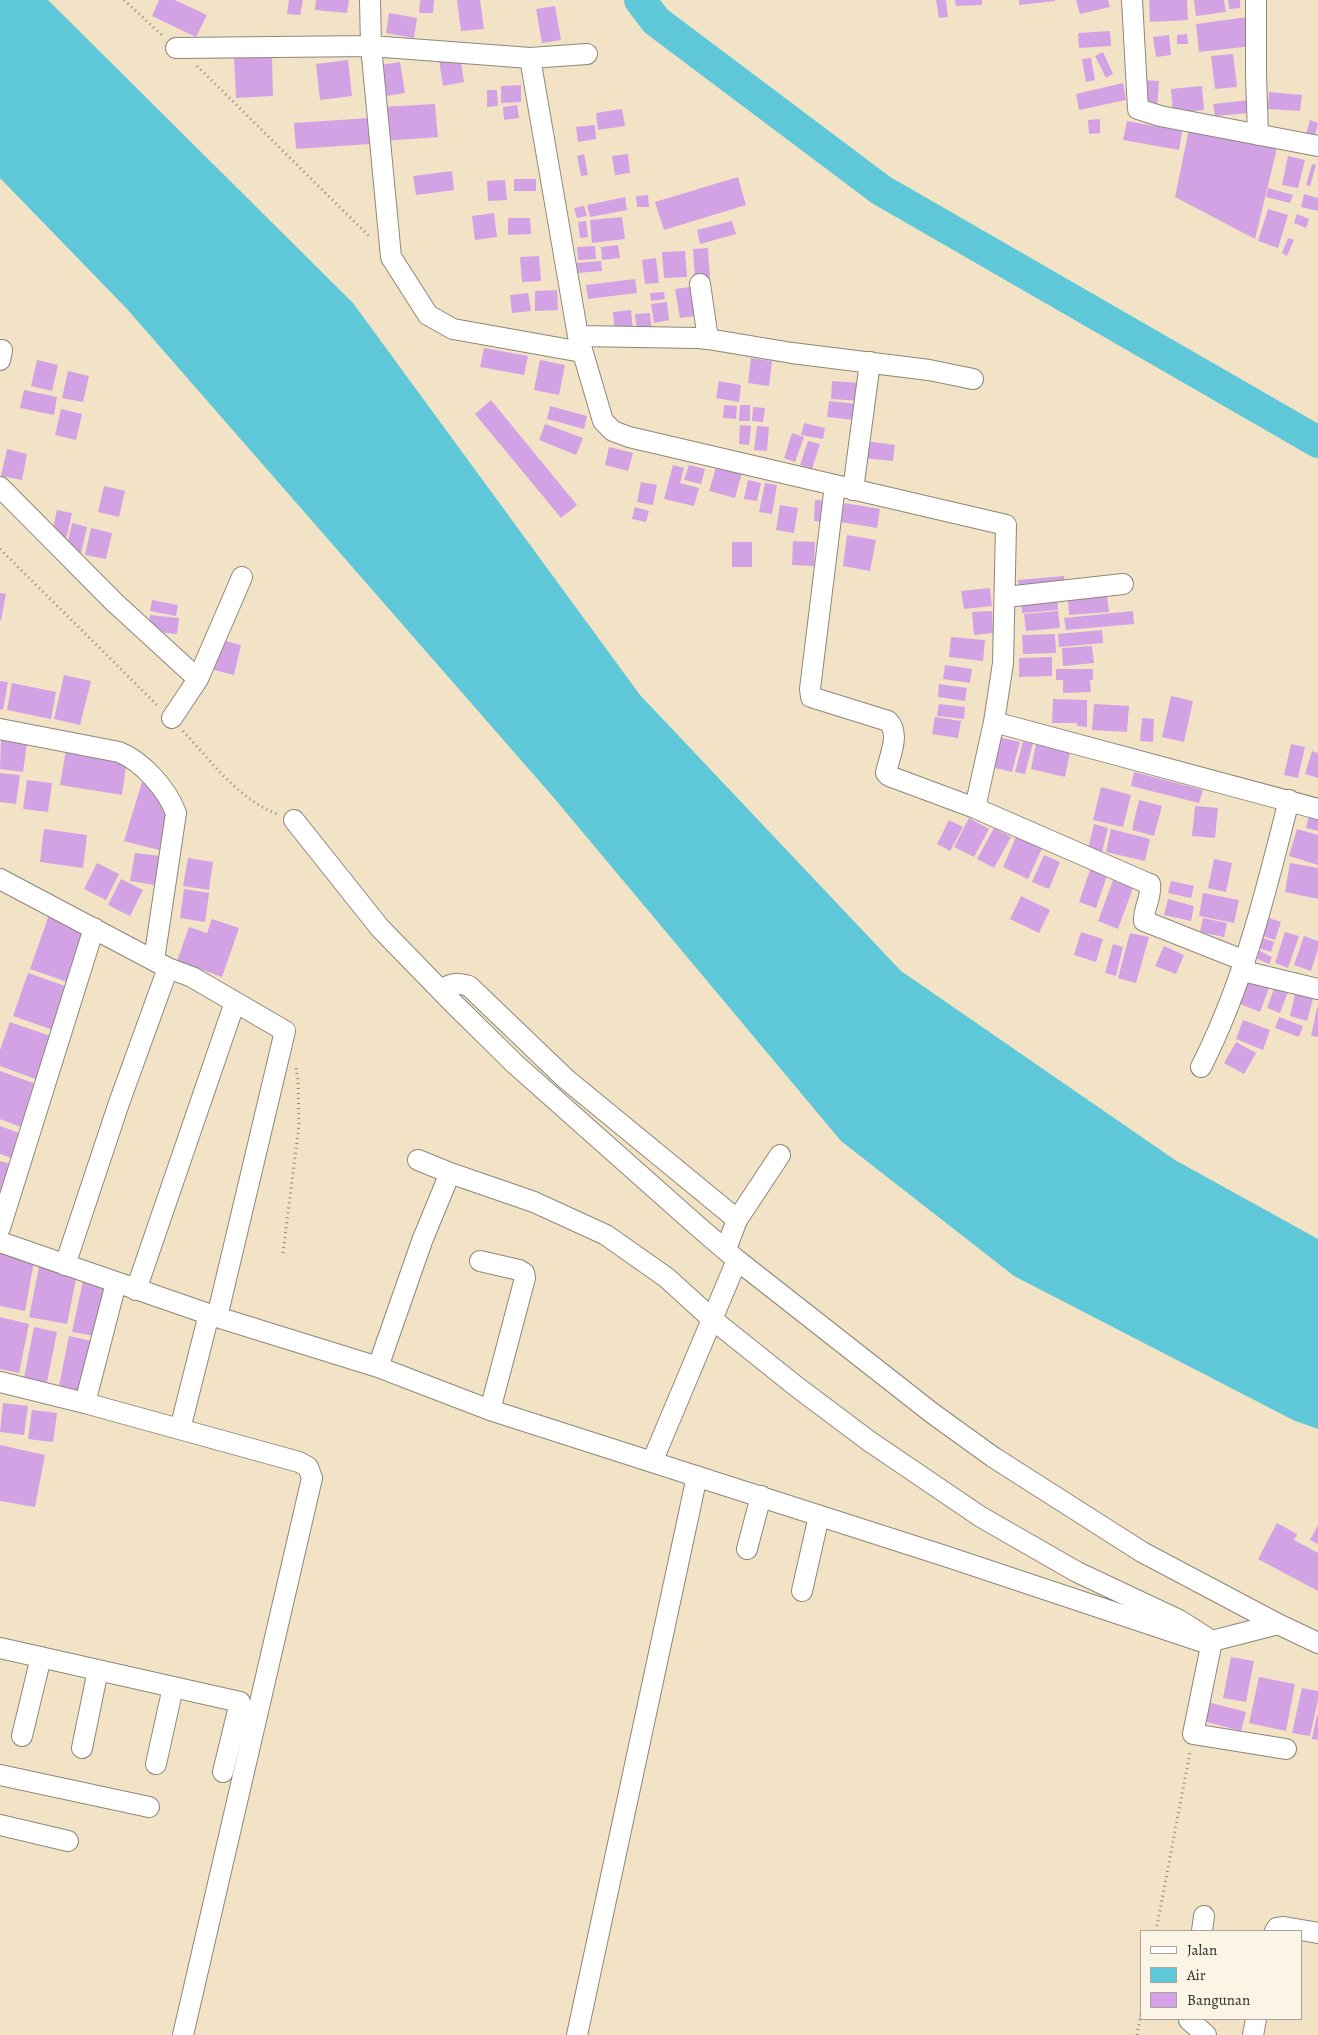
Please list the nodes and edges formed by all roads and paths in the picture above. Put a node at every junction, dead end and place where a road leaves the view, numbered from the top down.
1 (124, 0) edge
2 (370, 0) edge
3 (1132, 0) edge
4 (1256, 0) edge
5 (371, 46) junction
6 (176, 48) junction
7 (587, 54) dead end
8 (530, 58) junction
9 (1258, 135) junction
10 (1318, 146) edge
11 (391, 257) junction
12 (700, 284) dead end
13 (708, 339) junction
14 (580, 344) junction
15 (870, 362) junction
16 (973, 379) dead end
17 (0, 487) edge
18 (844, 488) junction
19 (0, 548) edge
20 (242, 577) dead end
21 (1123, 584) dead end
22 (1006, 597) junction
23 (198, 679) junction
24 (172, 718) junction
25 (994, 722) junction
26 (0, 729) edge
27 (1289, 800) junction
28 (975, 808) junction
29 (1318, 809) edge
30 (294, 820) joint
31 (0, 879) edge
32 (94, 928) junction
33 (161, 964) junction
34 (1244, 966) junction
35 (1318, 989) edge
36 (442, 990) junction
37 (235, 1002) junction
38 (295, 1062) dead end
39 (1201, 1067) dead end
40 (780, 1155) dead end
41 (418, 1160) dead end
42 (450, 1173) junction
43 (737, 1220) junction
44 (0, 1228) edge
45 (0, 1242) edge
46 (283, 1253) dead end
47 (732, 1254) junction
48 (480, 1261) dead end
49 (65, 1265) junction
50 (116, 1283) junction
51 (136, 1290) junction
52 (213, 1316) junction
53 (712, 1320) junction
54 (378, 1367) junction
55 (0, 1382) edge
56 (85, 1403) junction
57 (490, 1410) junction
58 (180, 1429) junction
59 (652, 1462) junction
60 (697, 1476) junction
61 (761, 1496) junction
62 (819, 1516) junction
63 (747, 1549) dead end
64 (802, 1591) dead end
65 (1278, 1624) junction
66 (1309, 1632) edge
67 (1219, 1640) junction
68 (1318, 1643) edge
69 (0, 1648) edge
70 (41, 1657) junction
71 (98, 1670) junction
72 (173, 1686) junction
73 (1193, 1734) junction
74 (22, 1736) dead end
75 (82, 1748) dead end
76 (1286, 1749) dead end
77 (156, 1764) dead end
78 (223, 1772) dead end
79 (0, 1775) edge
80 (149, 1807) dead end
81 (0, 1825) edge
82 (68, 1841) dead end
83 (1156, 1930) edge
84 (1276, 1930) edge
85 (1301, 1930) edge
86 (1303, 1930) edge
87 (1318, 1933) edge
88 (1140, 2019) edge
89 (1256, 2020) edge
90 (1188, 2024) edge
91 (183, 2035) edge
92 (577, 2035) edge
93 (1137, 2035) edge
94 (1206, 2035) edge
95 (1253, 2035) edge

1 - 6 path
2 - 5 street
3 - 9 street
4 - 9 street
5 - 6 street
5 - 8 street
5 - 11 street
6 - 11 path
7 - 8 street
8 - 14 street
9 - 10 street
11 - 14 street
12 - 13 street
13 - 14 street
13 - 15 street
14 - 18 street
15 - 16 street
15 - 18 street
17 - 23 street
18 - 22 street
18 - 28 street
19 - 24 path
20 - 23 street
21 - 22 street
22 - 25 street
23 - 24 street
24 - 30 path
25 - 27 street
25 - 28 street
26 - 33 street
27 - 29 street
27 - 34 street
28 - 34 street
30 - 36 street
31 - 32 street
32 - 33 street
32 - 44 street
33 - 37 street
33 - 49 street
34 - 35 street
34 - 39 street
36 - 43 street
36 - 47 street
37 - 51 street
37 - 52 street
38 - 46 path
40 - 43 street
41 - 42 street
42 - 53 street
42 - 54 street
43 - 47 street
45 - 49 street
47 - 53 street
47 - 65 street
48 - 57 street
49 - 50 street
50 - 51 street
50 - 56 street
51 - 52 street
52 - 54 street
52 - 58 street
53 - 59 street
53 - 67 street
54 - 57 street
55 - 56 street
56 - 58 street
57 - 59 street
58 - 91 street
59 - 60 street
60 - 61 street
60 - 92 street
61 - 62 street
61 - 63 street
62 - 64 street
62 - 67 street
65 - 66 street
65 - 67 street
66 - 68 street
67 - 73 street
69 - 70 street
70 - 71 street
70 - 74 street
71 - 72 street
71 - 75 street
72 - 77 street
72 - 78 street
73 - 76 street
73 - 83 path
79 - 80 street
81 - 82 street
84 - 85 street
86 - 87 street
88 - 93 path
89 - 95 street
90 - 94 street

